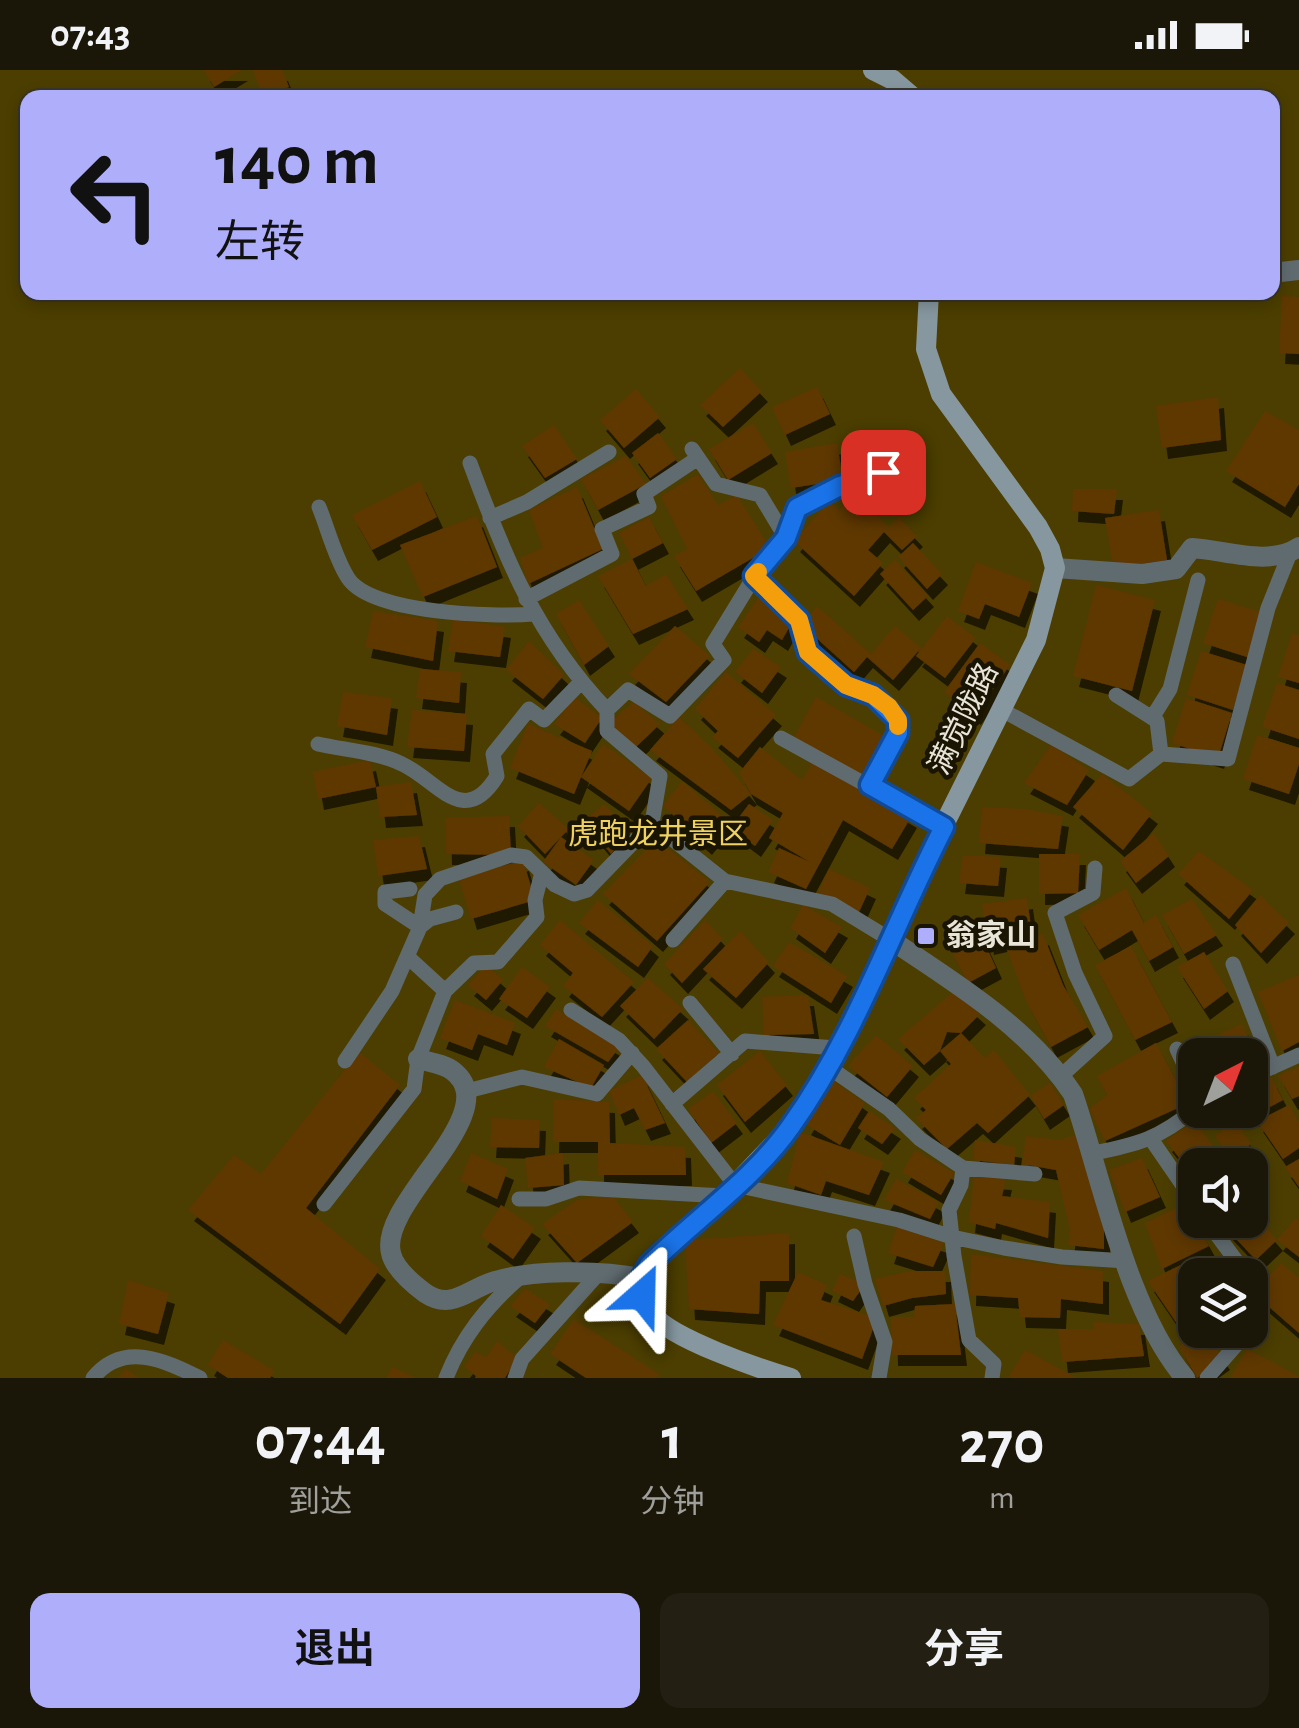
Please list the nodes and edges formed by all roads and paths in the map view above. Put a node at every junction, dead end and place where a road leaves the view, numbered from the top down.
1 (873, 70) edge
2 (905, 90) edge
3 (929, 300) edge
4 (608, 452) dead end
5 (470, 463) dead end
6 (883, 472) dead end
7 (319, 507) dead end
8 (490, 518) junction
9 (786, 538) junction
10 (1295, 550) edge
11 (1055, 568) junction
12 (754, 576) junction
13 (1198, 580) dead end
14 (526, 599) junction
15 (533, 614) junction
16 (581, 682) junction
17 (1116, 696) dead end
18 (608, 710) junction
19 (1002, 710) junction
20 (1152, 718) junction
21 (780, 738) dead end
22 (318, 744) dead end
23 (1160, 754) junction
24 (870, 785) junction
25 (652, 823) junction
26 (944, 827) junction
27 (1094, 868) dead end
28 (542, 872) junction
29 (726, 881) junction
30 (410, 889) dead end
31 (456, 912) dead end
32 (420, 927) junction
33 (673, 940) dead end
34 (891, 940) junction
35 (408, 958) junction
36 (1233, 964) dead end
37 (445, 991) junction
38 (690, 1003) dead end
39 (571, 1010) dead end
40 (632, 1053) junction
41 (732, 1054) junction
42 (1299, 1056) edge
43 (832, 1057) junction
44 (418, 1058) junction
45 (344, 1061) dead end
46 (1273, 1067) junction
47 (1268, 1069) edge
48 (1062, 1076) junction
49 (467, 1092) junction
50 (672, 1104) junction
51 (1178, 1122) edge
52 (1151, 1139) junction
53 (1093, 1153) junction
54 (963, 1168) junction
55 (1036, 1174) dead end
56 (1178, 1178) edge
57 (730, 1191) junction
58 (519, 1199) dead end
59 (324, 1204) dead end
60 (854, 1236) dead end
61 (952, 1237) junction
62 (1126, 1260) junction
63 (599, 1273) junction
64 (520, 1277) junction
65 (641, 1278) junction
66 (1233, 1348) edge
67 (93, 1378) edge
68 (200, 1378) edge
69 (446, 1378) edge
70 (516, 1378) edge
71 (792, 1378) edge
72 (879, 1378) edge
73 (992, 1378) edge
74 (1184, 1378) edge
75 (1207, 1378) edge

1 - 2 street
3 - 11 street
4 - 8 lane
5 - 8 lane
6 - 9 lane
7 - 15 lane
8 - 14 lane
9 - 12 lane
9 - 14 lane
10 - 11 street
10 - 23 lane
11 - 19 street, 满觉陇路
12 - 18 lane
12 - 24 lane
13 - 20 lane
14 - 15 lane
15 - 16 lane
16 - 18 lane
16 - 22 lane
17 - 20 lane
18 - 25 lane
19 - 23 lane
19 - 26 street, 满觉陇路
20 - 23 lane
21 - 24 lane
24 - 26 lane
25 - 28 lane
25 - 29 lane
26 - 34 street, 满觉陇路
27 - 48 lane
28 - 32 lane
28 - 37 lane
29 - 33 lane
29 - 34 lane
30 - 32 lane
31 - 32 lane
32 - 35 lane
34 - 43 street, 满觉陇路
34 - 48 street
35 - 37 lane
35 - 45 lane
36 - 46 lane
37 - 44 lane
38 - 41 lane
39 - 40 lane
40 - 49 lane
40 - 50 lane
41 - 43 lane
41 - 50 lane
42 - 46 lane
43 - 54 lane
43 - 57 street, 满觉陇路
44 - 49 street
44 - 59 lane
46 - 47 lane
48 - 53 street
49 - 64 street
50 - 57 lane
51 - 52 lane
52 - 53 lane
52 - 56 lane
53 - 62 street
54 - 55 lane
54 - 61 lane
57 - 58 lane
57 - 61 lane
57 - 65 street, 满觉陇路
60 - 72 lane
61 - 62 lane
61 - 73 lane
62 - 74 street
63 - 64 street
63 - 65 street
63 - 70 lane
64 - 69 lane
65 - 71 street
66 - 75 lane
67 - 68 lane

